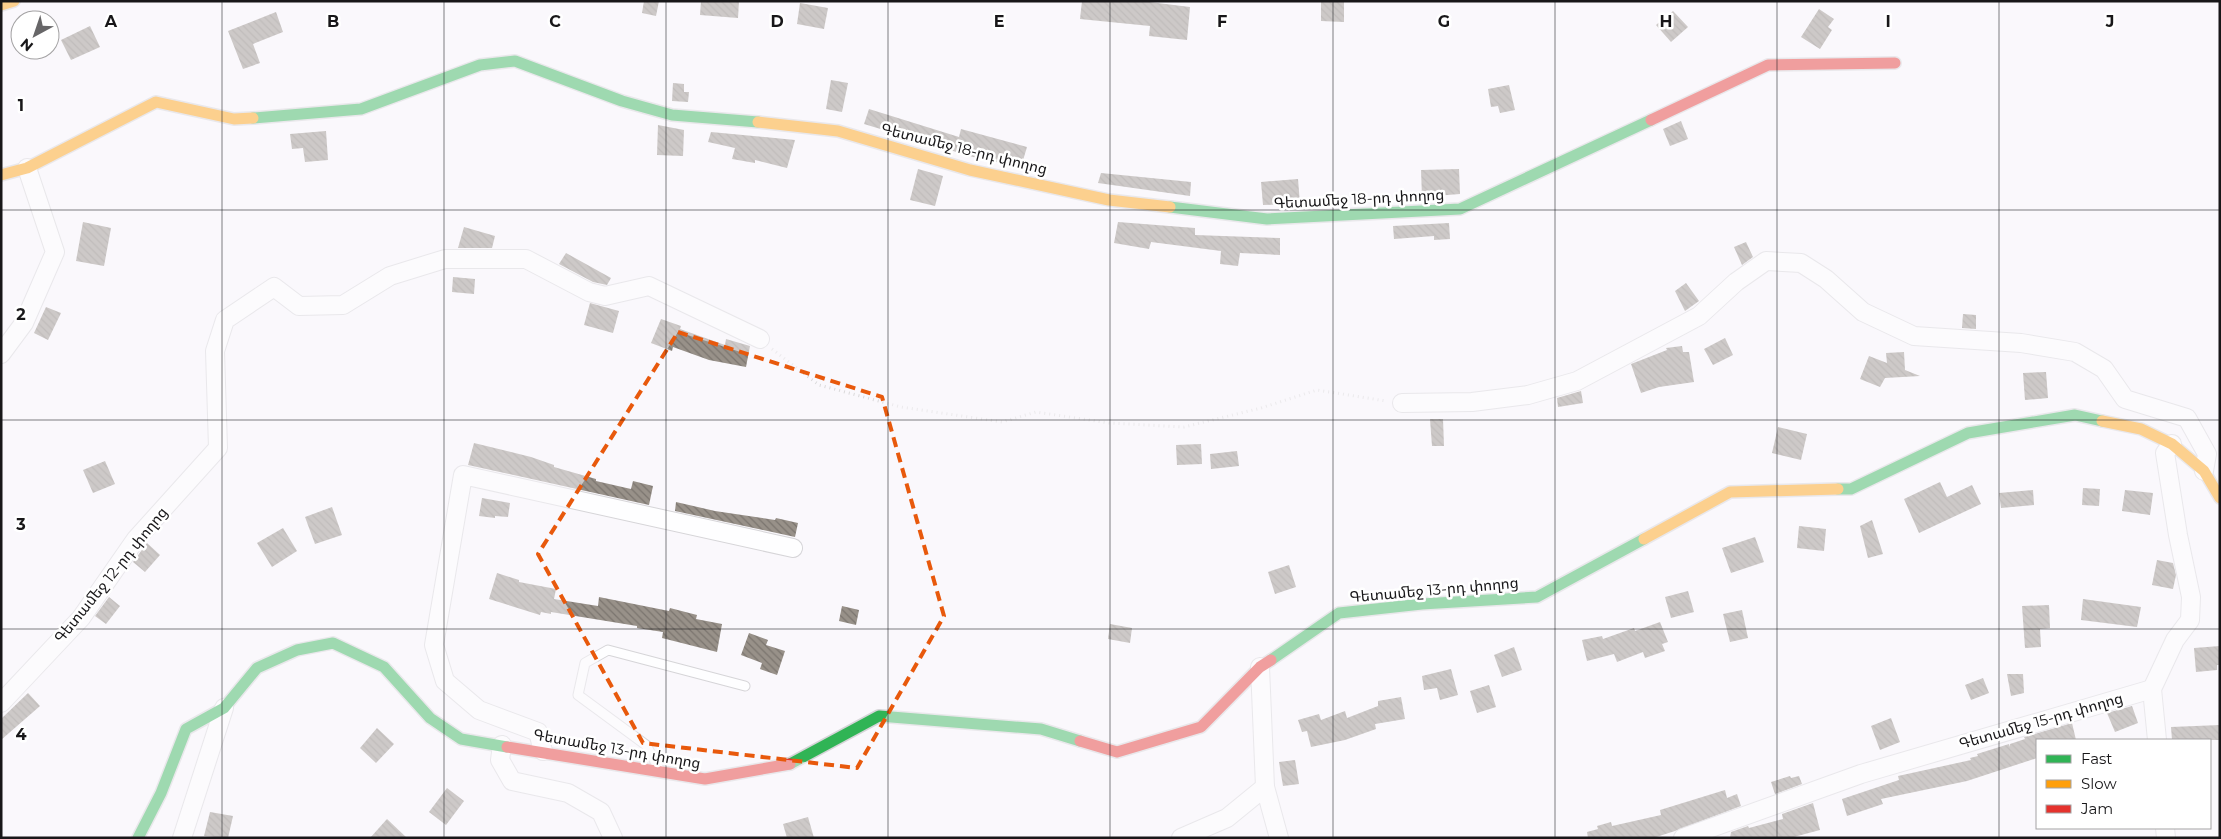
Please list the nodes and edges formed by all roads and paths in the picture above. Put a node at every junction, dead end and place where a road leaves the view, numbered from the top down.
1 (14, 1) edge
2 (1, 6) edge
3 (1895, 63) dead end
4 (27, 168) junction
5 (1, 175) edge
6 (760, 339) joint
7 (1, 354) edge
8 (1402, 403) joint
9 (2172, 444) junction
10 (2204, 471) junction
11 (2220, 498) edge
12 (793, 548) dead end
13 (1260, 667) junction
14 (745, 686) dead end
15 (2152, 689) junction
16 (1, 703) edge
17 (224, 708) junction
18 (2157, 739) edge
19 (502, 745) junction
20 (542, 751) junction
21 (661, 771) junction
22 (1265, 787) junction
23 (138, 838) edge
24 (182, 838) edge
25 (613, 838) edge
26 (1182, 838) edge
27 (1279, 838) edge
28 (1683, 838) edge

1 - 2 street
3 - 4 street, Գետամեջ 18-րդ փողոց
4 - 5 street, Գետամեջ 18-րդ փողոց
4 - 7 street
6 - 8 path
6 - 16 street, Գետամեջ 12-րդ փողոց
8 - 10 street
9 - 10 street, Գետամեջ 13-րդ փողոց
9 - 13 street, Գետամեջ 13-րդ փողոց
9 - 15 street
10 - 11 street, Գետամեջ 13-րդ փողոց
12 - 20 street
13 - 21 street, Գետամեջ 13-րդ փողոց
13 - 22 street
14 - 21 lane
15 - 18 street
15 - 28 street, Գետամեջ 15-րդ փողոց
17 - 19 street, Գետամեջ 13-րդ փողոց
17 - 23 street
17 - 24 street
19 - 20 street, Գետամեջ 13-րդ փողոց
19 - 25 street
20 - 21 street, Գետամեջ 13-րդ փողոց
22 - 26 street
22 - 27 street

